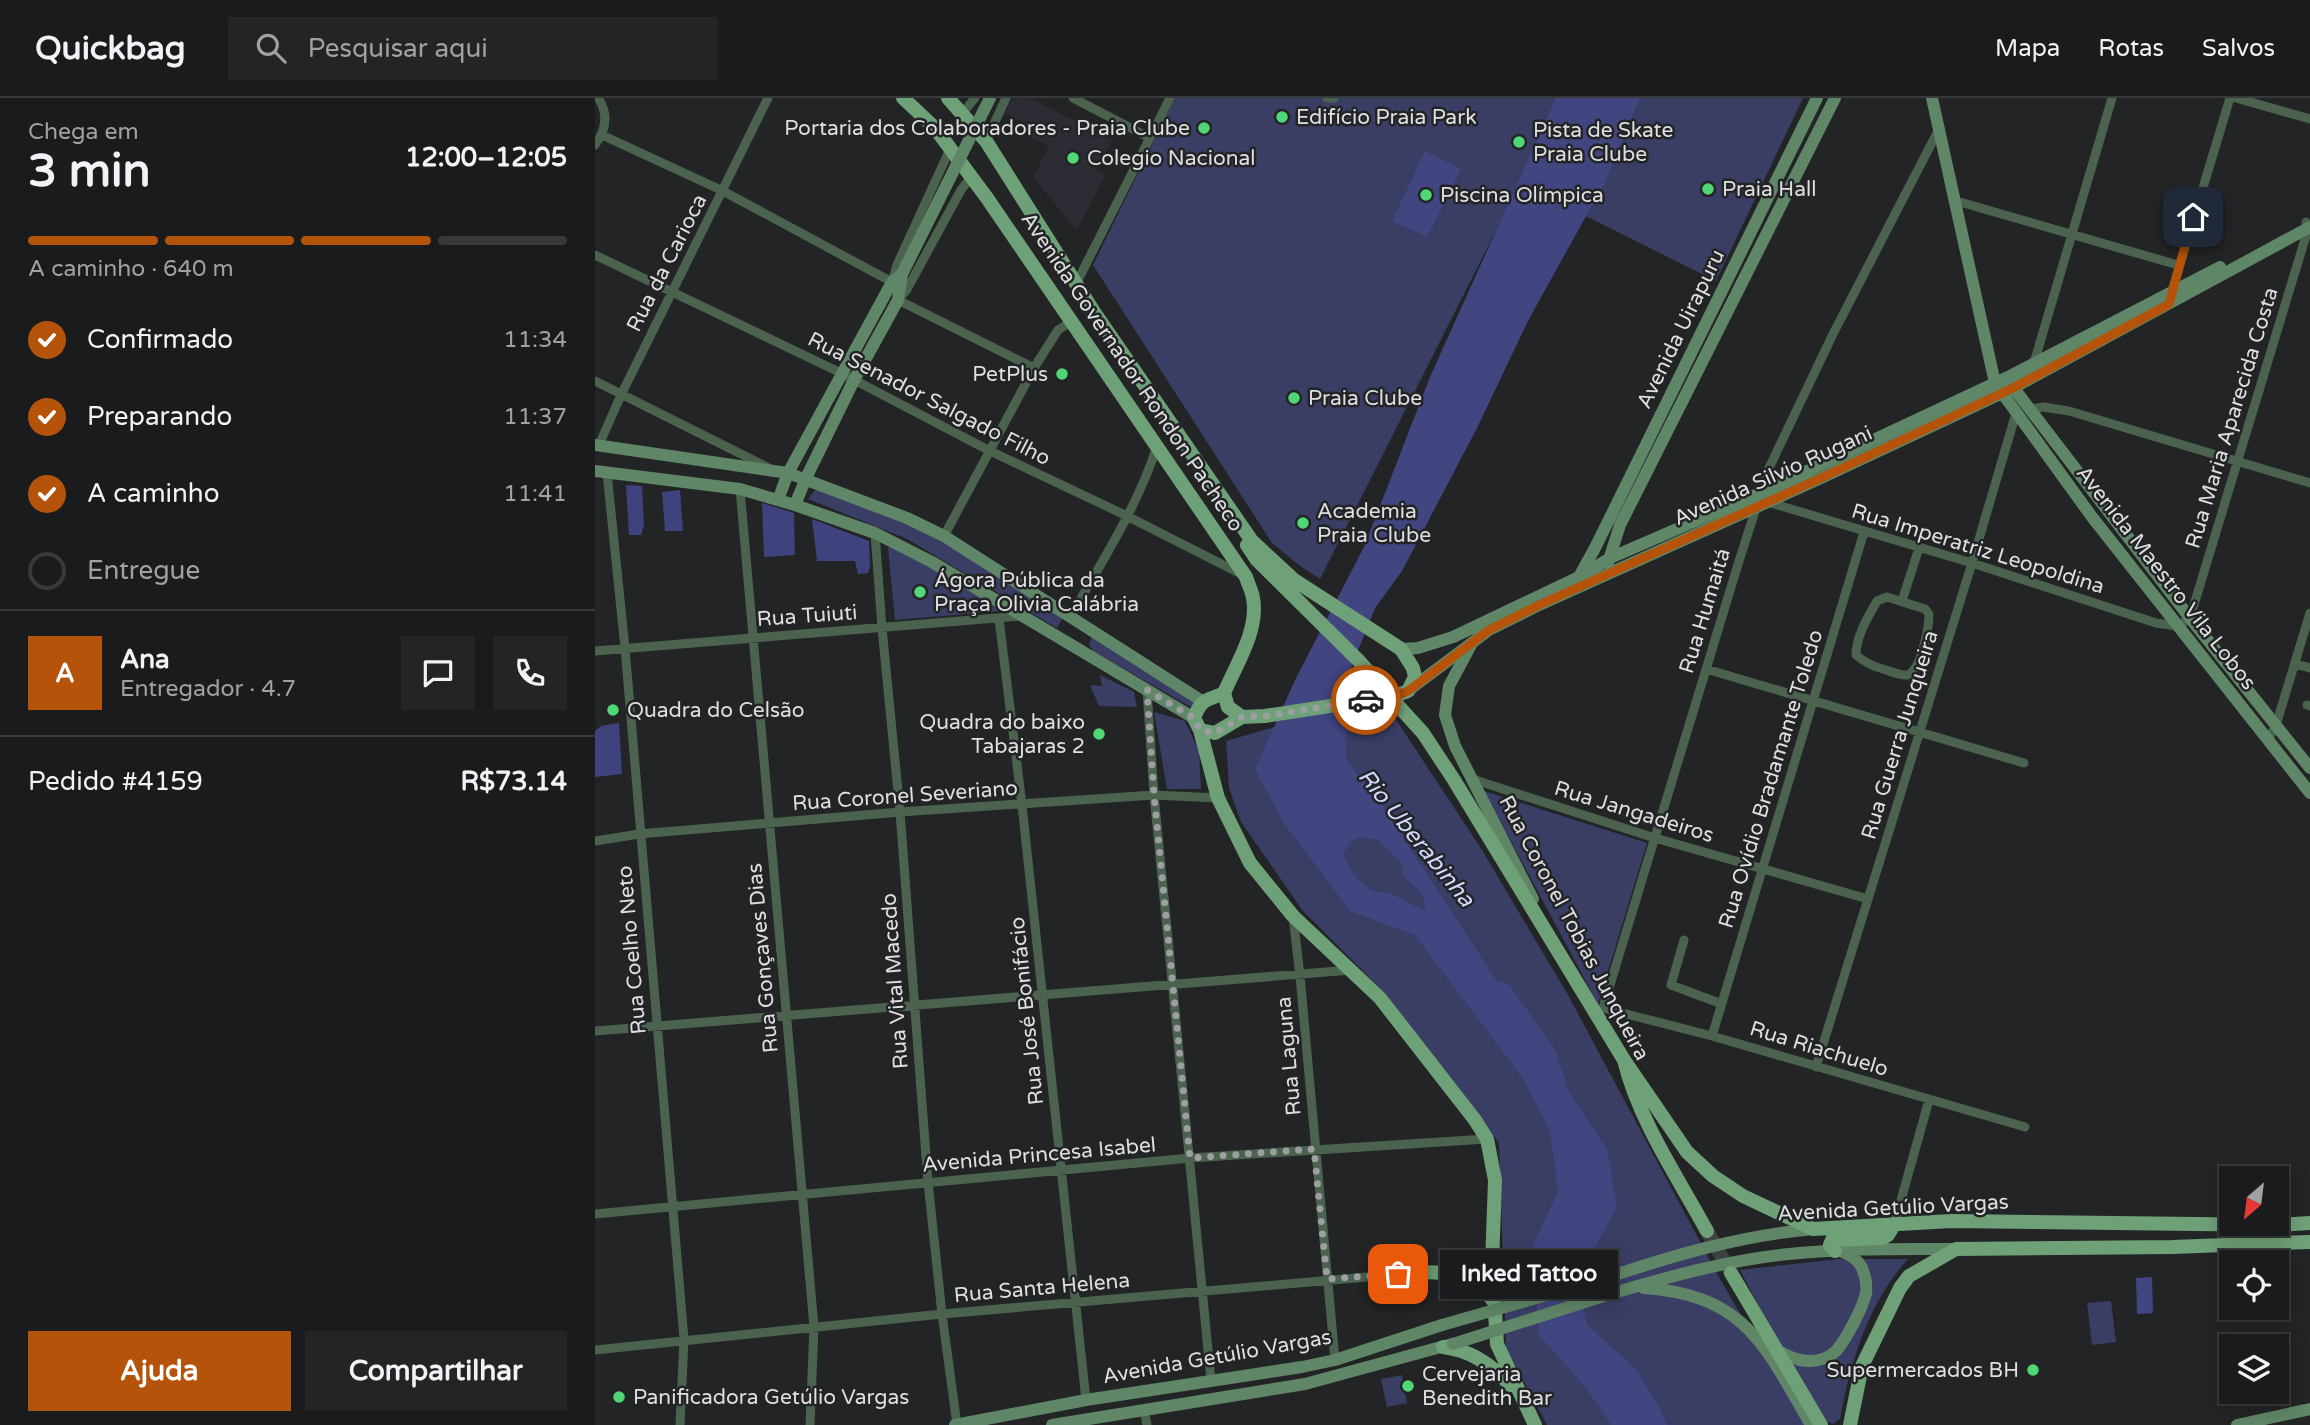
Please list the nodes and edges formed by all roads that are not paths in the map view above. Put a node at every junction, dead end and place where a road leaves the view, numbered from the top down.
1 (599, 98) edge
2 (768, 98) edge
3 (903, 98) edge
4 (948, 98) edge
5 (975, 98) edge
6 (990, 98) edge
7 (1005, 98) edge
8 (1073, 98) edge
9 (1170, 98) edge
10 (1327, 98) edge
11 (1334, 98) edge
12 (1817, 98) edge
13 (1835, 98) edge
14 (1932, 98) edge
15 (2112, 98) edge
16 (2230, 98) edge
17 (2236, 98) edge
18 (963, 114) junction
19 (2310, 119) edge
20 (1939, 129) junction
21 (602, 135) junction
22 (1150, 138) junction
23 (986, 141) junction
24 (595, 145) edge
25 (950, 149) junction
26 (971, 177) junction
27 (723, 191) junction
28 (928, 200) junction
29 (1954, 200) junction
30 (950, 210) junction
31 (2309, 224) edge
32 (2072, 234) junction
33 (595, 255) edge
34 (2178, 265) junction
35 (897, 278) junction
36 (1076, 284) junction
37 (1723, 286) junction
38 (671, 293) junction
39 (1736, 293) junction
40 (2170, 298) junction
41 (898, 300) junction
42 (1071, 322) junction
43 (2034, 363) junction
44 (1034, 368) junction
45 (841, 373) junction
46 (854, 380) junction
47 (595, 382) edge
48 (2004, 386) junction
49 (621, 395) junction
50 (2030, 409) junction
51 (2016, 413) junction
52 (597, 445) edge
53 (1157, 445) junction
54 (990, 450) junction
55 (2238, 462) junction
56 (772, 469) junction
57 (601, 472) edge
58 (788, 473) junction
59 (806, 478) junction
60 (2310, 483) edge
61 (740, 489) junction
62 (778, 500) junction
63 (1760, 500) junction
64 (795, 505) junction
65 (1228, 507) junction
66 (1127, 516) junction
67 (1864, 532) junction
68 (875, 533) junction
69 (944, 536) junction
70 (1919, 548) junction
71 (1610, 558) junction
72 (1972, 563) junction
73 (1246, 577) junction
74 (1579, 577) junction
75 (1599, 579) junction
76 (1902, 601) junction
77 (2310, 613) edge
78 (1021, 616) junction
79 (1074, 618) junction
80 (2190, 618) junction
81 (999, 619) junction
82 (2178, 626) junction
83 (882, 628) junction
84 (753, 637) junction
85 (1062, 638) junction
86 (1474, 640) junction
87 (625, 648) junction
88 (1401, 649) junction
89 (595, 650) edge
90 (2295, 664) junction
91 (2310, 668) edge
92 (1706, 669) junction
93 (1147, 690) junction
94 (1408, 691) junction
95 (1224, 693) junction
96 (1813, 699) junction
97 (1202, 701) junction
98 (1242, 717) junction
99 (1197, 724) junction
100 (2277, 725) junction
101 (1920, 731) junction
102 (2268, 740) junction
103 (2024, 763) dead end
104 (2310, 768) edge
105 (1472, 779) junction
106 (2310, 793) edge
107 (1154, 795) junction
108 (1218, 799) junction
109 (1022, 805) junction
110 (900, 813) junction
111 (770, 825) junction
112 (639, 834) junction
113 (1655, 838) junction
114 (595, 841) edge
115 (1763, 869) junction
116 (1868, 899) junction
117 (1293, 916) junction
118 (1684, 940) dead end
119 (1351, 970) junction
120 (1570, 971) junction
121 (1300, 976) junction
122 (1173, 984) junction
123 (1043, 995) junction
124 (1722, 1004) junction
125 (914, 1005) junction
126 (1599, 1011) junction
127 (786, 1016) junction
128 (657, 1025) junction
129 (595, 1031) edge
130 (1712, 1036) junction
131 (1624, 1060) junction
132 (1815, 1067) junction
133 (1929, 1100) junction
134 (2025, 1128) dead end
135 (1487, 1139) junction
136 (1314, 1149) junction
137 (1190, 1158) junction
138 (1061, 1172) junction
139 (928, 1182) junction
140 (801, 1194) junction
141 (671, 1206) junction
142 (595, 1214) edge
143 (2310, 1223) edge
144 (2182, 1224) junction
145 (1894, 1225) junction
146 (1813, 1229) junction
147 (1707, 1231) tunnel mouth
148 (2309, 1243) edge
149 (2172, 1247) junction
150 (1956, 1249) junction
151 (1837, 1251) junction
152 (1492, 1264) junction
153 (1422, 1272) junction
154 (1731, 1273) tunnel mouth
155 (1327, 1279) junction
156 (1634, 1287) junction
157 (1202, 1291) junction
158 (1494, 1302) junction
159 (1075, 1304) junction
160 (942, 1314) junction
161 (814, 1327) junction
162 (684, 1339) junction
163 (1448, 1345) junction
164 (1775, 1349) junction
165 (595, 1350) edge
166 (1335, 1360) junction
167 (1302, 1367) junction
168 (1211, 1381) junction
169 (1305, 1384) junction
170 (1086, 1400) junction
171 (1144, 1409) junction
172 (1528, 1410) junction
173 (2309, 1413) edge
174 (1001, 1420) edge
175 (680, 1425) edge
176 (810, 1425) edge
177 (956, 1425) edge
178 (1052, 1425) edge
179 (1147, 1425) edge
180 (1535, 1425) edge
181 (1811, 1425) edge
182 (1821, 1425) edge
183 (1850, 1425) edge
184 (2237, 1425) edge

1 - 21 street
2 - 27 street, Rua da Carioca
3 - 25 main road, Avenida Governador Rondon Pacheco
4 - 18 main road, Avenida Governador Rondon Pacheco
5 - 18 street
6 - 7 street
6 - 35 street, bridge
7 - 23 street
8 - 22 street
9 - 22 street
10 - 11 street
12 - 37 street, Avenida Uirapuru
13 - 39 street, Avenida Uirapuru
14 - 20 street
15 - 32 street
16 - 34 street
17 - 19 street
18 - 23 main road, Avenida Governador Rondon Pacheco
20 - 29 street
20 - 63 street, Rua Humaitá
21 - 24 street
21 - 27 street
22 - 36 street
23 - 36 main road, Avenida Governador Rondon Pacheco
25 - 26 main road, Avenida Governador Rondon Pacheco
25 - 28 street
26 - 30 street
26 - 42 main road, Avenida Governador Rondon Pacheco
27 - 35 street
27 - 38 street, Rua da Carioca
28 - 30 street
28 - 35 street
29 - 32 street
29 - 48 street
30 - 41 street
31 - 40 street, Avenida Silvio Rugani
31 - 55 street, Rua Maria Aparecida Costa
32 - 34 street
32 - 43 street
33 - 38 street, Rua Senador Salgado Filho
34 - 40 street
35 - 41 street
35 - 45 street
36 - 65 main road, Avenida Governador Rondon Pacheco
37 - 39 street
37 - 74 street, Avenida Uirapuru
38 - 45 street, Rua Senador Salgado Filho
38 - 49 street, Rua da Carioca
39 - 71 street, Avenida Uirapuru
40 - 43 street, Avenida Silvio Rugani
40 - 48 street, Avenida Silvio Rugani
41 - 44 street
41 - 46 street
42 - 44 street
42 - 53 main road, Avenida Governador Rondon Pacheco
43 - 48 street, Avenida Silvio Rugani
44 - 54 street
45 - 46 street, Rua Senador Salgado Filho
45 - 58 street
46 - 54 street, Rua Senador Salgado Filho
46 - 59 street
47 - 49 street
48 - 50 street
48 - 51 street, Avenida Maestro Vila Lobos
48 - 63 street, Avenida Silvio Rugani
49 - 52 street, Rua da Carioca
49 - 56 street
50 - 55 street
50 - 80 street
51 - 72 street, Rua Guerra Junqueira
51 - 82 street, Avenida Maestro Vila Lobos
52 - 56 street
53 - 66 street
53 - 73 main road, Avenida Governador Rondon Pacheco
54 - 66 street, Rua Senador Salgado Filho
54 - 69 street
55 - 60 street
55 - 80 street, Rua Maria Aparecida Costa
56 - 58 street
57 - 61 street
57 - 87 street, Rua Coelho Neto
58 - 59 street
58 - 62 street
59 - 64 street
59 - 69 street
61 - 62 street
61 - 84 street, Rua Gonçaves Dias
62 - 64 street
63 - 67 street, Rua Imperatriz Leopoldina
63 - 71 street, Avenida Silvio Rugani
63 - 75 street, Avenida Silvio Rugani
63 - 92 street, Rua Humaitá
64 - 68 street
65 - 88 main road, Avenida Governador Rondon Pacheco
65 - 120 main road
66 - 73 street, Rua Senador Salgado Filho
66 - 79 street
67 - 70 street, Rua Imperatriz Leopoldina
67 - 96 street, Rua Ovídio Bradamante Toledo
68 - 78 street
68 - 83 street, Rua Vital Macedo
69 - 79 street
70 - 72 street, Rua Imperatriz Leopoldina
70 - 76 street
71 - 74 street, Avenida Silvio Rugani
71 - 75 street, Avenida Uirapuru
72 - 82 street, Rua Imperatriz Leopoldina
72 - 101 street, Rua Guerra Junqueira
73 - 95 main road, Avenida Governador Rondon Pacheco
74 - 88 street, Avenida Silvio Rugani
75 - 86 street, Avenida Silvio Rugani
76 - 76 street
77 - 90 street
78 - 81 street, Rua Tuiuti
78 - 85 street
79 - 85 street
79 - 97 street
80 - 82 street
80 - 100 street
81 - 83 street, Rua Tuiuti
81 - 109 street, Rua José Bonifácio
82 - 102 street, Avenida Maestro Vila Lobos
83 - 84 street, Rua Tuiuti
83 - 110 street, Rua Vital Macedo
84 - 87 street, Rua Tuiuti
84 - 111 street, Rua Gonçaves Dias
85 - 93 street
86 - 94 street, Avenida Silvio Rugani
86 - 105 street, Rua Coronel Tobias Junqueira
87 - 89 street, Rua Tuiuti
87 - 112 street, Rua Coelho Neto
88 - 94 main road
90 - 91 street
90 - 100 street
92 - 96 street
92 - 113 street, Rua Humaitá
93 - 99 street
93 - 107 street
94 - 98 main road, Avenida Silvio Rugani
95 - 97 main road
95 - 98 main road
96 - 101 street
96 - 115 street, Rua Ovídio Bradamante Toledo
97 - 99 main road
98 - 99 main road
99 - 108 main road
100 - 102 street
100 - 104 street
101 - 103 street
101 - 116 street, Rua Guerra Junqueira
102 - 106 street, Avenida Maestro Vila Lobos
105 - 113 street, Rua Jangadeiros
105 - 120 street, Rua Coronel Tobias Junqueira
107 - 108 street, Rua Coronel Severiano
107 - 109 street, Rua Coronel Severiano
107 - 122 street
108 - 117 main road
109 - 110 street, Rua Coronel Severiano
109 - 123 street, Rua José Bonifácio
110 - 111 street, Rua Coronel Severiano
110 - 125 street, Rua Vital Macedo
111 - 112 street, Rua Coronel Severiano
111 - 127 street, Rua Gonçaves Dias
112 - 114 street, Rua Coronel Severiano
112 - 128 street, Rua Coelho Neto
113 - 115 street, Rua Jangadeiros
113 - 126 street, Rua Humaitá
115 - 116 street, Rua Jangadeiros
115 - 124 street, Rua Ovídio Bradamante Toledo
116 - 132 street, Rua Guerra Junqueira
117 - 119 main road
117 - 121 street, Rua Laguna
118 - 124 street
119 - 121 street
119 - 135 main road
120 - 126 main road, Rua Coronel Tobias Junqueira
121 - 122 street
121 - 136 street, Rua Laguna
122 - 123 street
122 - 137 street
123 - 125 street
123 - 138 street, Rua José Bonifácio
124 - 130 street, Rua Ovídio Bradamante Toledo
125 - 127 street
125 - 139 street, Rua Vital Macedo
126 - 130 street, Rua Riachuelo
126 - 131 main road, Rua Coronel Tobias Junqueira
127 - 128 street
127 - 140 street, Rua Gonçaves Dias
128 - 129 street
128 - 141 street, Rua Coelho Neto
130 - 132 street, Rua Riachuelo
131 - 146 main road
131 - 147 main road, Rua Coronel Tobias Junqueira
132 - 133 street, Rua Riachuelo
133 - 134 street, Rua Riachuelo
133 - 145 street
135 - 136 street, Avenida Princesa Isabel
135 - 152 main road
136 - 137 street, Avenida Princesa Isabel
136 - 155 street, Rua Laguna
137 - 138 street, Avenida Princesa Isabel
137 - 157 street
138 - 139 street, Avenida Princesa Isabel
138 - 159 street, Rua José Bonifácio
139 - 140 street, Avenida Princesa Isabel
139 - 160 street, Rua Vital Macedo
140 - 141 street, Avenida Princesa Isabel
140 - 161 street, Rua Gonçaves Dias
141 - 142 street, Avenida Princesa Isabel
141 - 162 street, Rua Coelho Neto
143 - 144 main road, Avenida Getúlio Vargas
144 - 145 main road, Avenida Getúlio Vargas
144 - 149 main road
145 - 146 main road, Avenida Getúlio Vargas
145 - 151 main road
146 - 166 street, Avenida Getúlio Vargas, bridge
148 - 149 main road, Avenida Getúlio Vargas
149 - 150 main road, Avenida Getúlio Vargas
150 - 151 street, Avenida Getúlio Vargas
150 - 183 main road
151 - 156 street, Avenida Getúlio Vargas
151 - 164 street
152 - 153 street, Rua Santa Helena
152 - 158 main road
153 - 155 street, Rua Santa Helena
153 - 158 main road
154 - 164 main road
155 - 157 street, Rua Santa Helena
155 - 166 street, Rua Laguna
156 - 163 street, Avenida Getúlio Vargas, bridge
156 - 181 street
157 - 159 street, Rua Santa Helena
157 - 168 street
158 - 172 main road
159 - 160 street, Rua Santa Helena
159 - 170 street, Rua José Bonifácio
160 - 161 street, Rua Santa Helena
160 - 177 street, Rua Vital Macedo
161 - 162 street, Rua Santa Helena
161 - 176 street, Rua Gonçaves Dias
162 - 165 street, Rua Santa Helena
162 - 175 street, Rua Coelho Neto
163 - 169 street, Avenida Getúlio Vargas
163 - 172 main road
164 - 182 main road
166 - 167 street, Avenida Getúlio Vargas
167 - 168 street, Avenida Getúlio Vargas
167 - 169 street
168 - 170 street, Avenida Getúlio Vargas
169 - 171 street, Avenida Getúlio Vargas
170 - 174 street, Avenida Getúlio Vargas
171 - 178 street, Avenida Getúlio Vargas
171 - 179 street
172 - 180 main road
173 - 184 street
174 - 177 street, Avenida Getúlio Vargas

